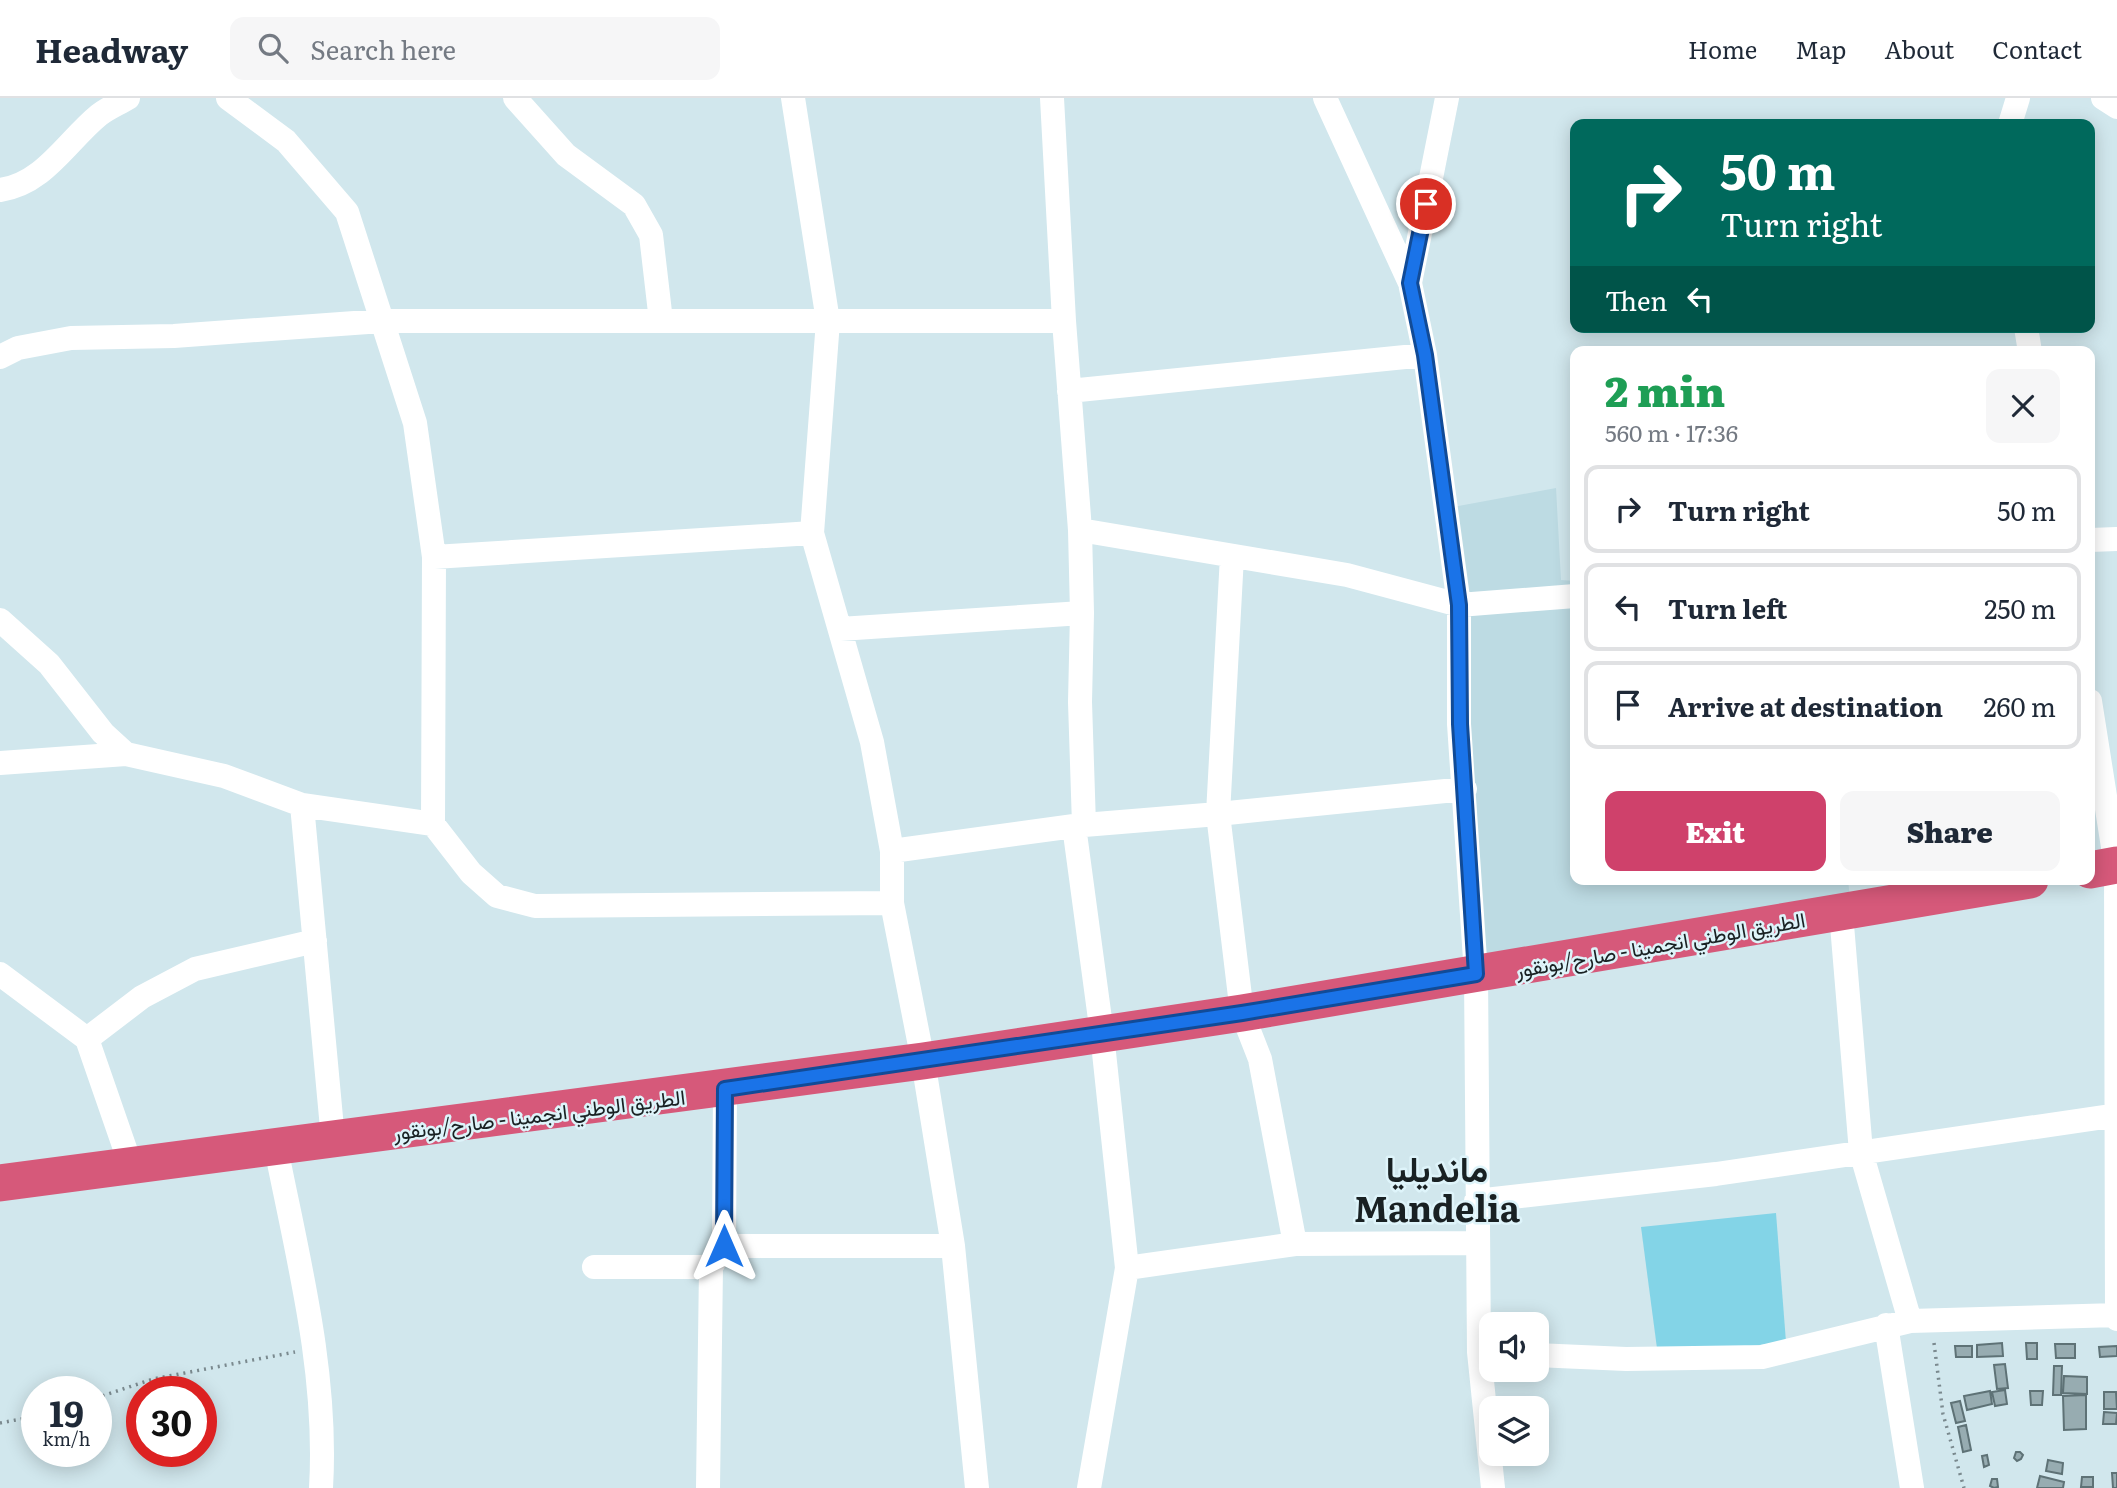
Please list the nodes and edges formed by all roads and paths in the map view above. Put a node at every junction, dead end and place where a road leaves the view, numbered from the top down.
1 (128, 98) edge
2 (228, 98) edge
3 (515, 98) edge
4 (793, 98) edge
5 (1052, 98) edge
6 (1325, 98) edge
7 (1447, 98) edge
8 (2018, 98) edge
9 (2103, 98) edge
10 (2117, 107) edge
11 (2012, 119) edge
12 (0, 190) edge
13 (1410, 283) junction
14 (382, 321) junction
15 (661, 321) junction
16 (828, 321) junction
17 (1064, 321) junction
18 (1425, 355) junction
19 (0, 357) edge
20 (1069, 391) junction
21 (1080, 530) junction
22 (812, 533) junction
23 (2117, 539) edge
24 (2095, 540) edge
25 (1232, 556) junction
26 (433, 557) junction
27 (1570, 596) edge
28 (1459, 605) junction
29 (1082, 613) junction
30 (0, 620) edge
31 (840, 629) junction
32 (2095, 750) edge
33 (126, 754) junction
34 (0, 763) edge
35 (1465, 789) junction
36 (302, 805) junction
37 (1218, 814) junction
38 (433, 824) junction
39 (1079, 825) junction
40 (892, 851) junction
41 (2107, 867) edge
42 (2001, 885) edge
43 (892, 903) junction
44 (1841, 913) junction
45 (315, 941) junction
46 (0, 974) edge
47 (1476, 974) junction
48 (1242, 1013) junction
49 (1102, 1034) junction
50 (87, 1039) junction
51 (923, 1061) junction
52 (725, 1089) junction
53 (2116, 1115) edge
54 (333, 1139) junction
55 (276, 1147) junction
56 (1861, 1152) junction
57 (131, 1166) junction
58 (0, 1183) edge
59 (1476, 1201) junction
60 (1477, 1242) junction
61 (1295, 1244) junction
62 (724, 1246) junction
63 (953, 1246) junction
64 (594, 1267) dead end
65 (711, 1267) junction
66 (1128, 1268) junction
67 (1482, 1312) edge
68 (2117, 1317) edge
69 (1909, 1322) junction
70 (315, 1348) junction
71 (1549, 1356) edge
72 (1487, 1382) edge
73 (112, 1393) edge
74 (21, 1419) edge
75 (0, 1423) edge
76 (321, 1488) edge
77 (708, 1488) edge
78 (977, 1488) edge
79 (1088, 1488) edge
80 (1493, 1488) edge
81 (1912, 1488) edge
82 (1964, 1488) edge

1 - 12 street
2 - 14 street
3 - 15 street
4 - 16 street
5 - 17 street
6 - 13 street
7 - 13 street
8 - 11 street
9 - 10 street
13 - 18 street
14 - 15 street
14 - 19 street
14 - 26 street
15 - 16 street
16 - 17 street
16 - 22 street
17 - 20 street
18 - 20 street
18 - 28 street
20 - 21 street
21 - 25 street
21 - 29 street
22 - 26 street
22 - 31 street
23 - 24 street
25 - 28 street
25 - 37 street
26 - 38 street
27 - 28 street
28 - 35 street
29 - 31 street
29 - 39 street
30 - 33 street
31 - 40 street
32 - 41 street
33 - 34 street
33 - 36 street
35 - 37 street
35 - 47 street
36 - 38 street
36 - 45 street
37 - 39 street
37 - 48 street
38 - 43 street
39 - 40 street
39 - 49 street
40 - 43 street
41 - 53 street
42 - 44 highway, الطريق الوطني انجمينا - صارح/بونقور
43 - 51 street
44 - 47 highway, الطريق الوطني انجمينا - صارح/بونقور
44 - 56 street
45 - 50 street
45 - 54 street
46 - 50 street
47 - 48 highway, الطريق الوطني انجمينا - صارح/بونقور
47 - 59 street
48 - 49 highway, الطريق الوطني انجمينا - صارح/بونقور
48 - 61 street
49 - 51 highway, الطريق الوطني انجمينا - صارح/بونقور
49 - 66 street
50 - 57 street
51 - 52 highway, الطريق الوطني انجمينا - صارح/بونقور
51 - 63 street
52 - 54 highway, الطريق الوطني انجمينا - صارح/بونقور
52 - 62 street
53 - 56 street
53 - 68 street
54 - 55 highway, الطريق الوطني انجمينا - صارح/بونقور
55 - 57 highway, الطريق الوطني انجمينا - صارح/بونقور
55 - 70 street
56 - 59 street
56 - 69 street
57 - 58 highway, الطريق الوطني انجمينا - صارح/بونقور
59 - 60 street
60 - 61 street
60 - 67 street
61 - 66 street
62 - 63 street
62 - 65 street
63 - 78 street
64 - 65 street
65 - 77 street
66 - 79 street
68 - 69 street
69 - 71 street
69 - 81 street
69 - 82 path
70 - 73 path
70 - 76 street
72 - 80 street
74 - 75 path

